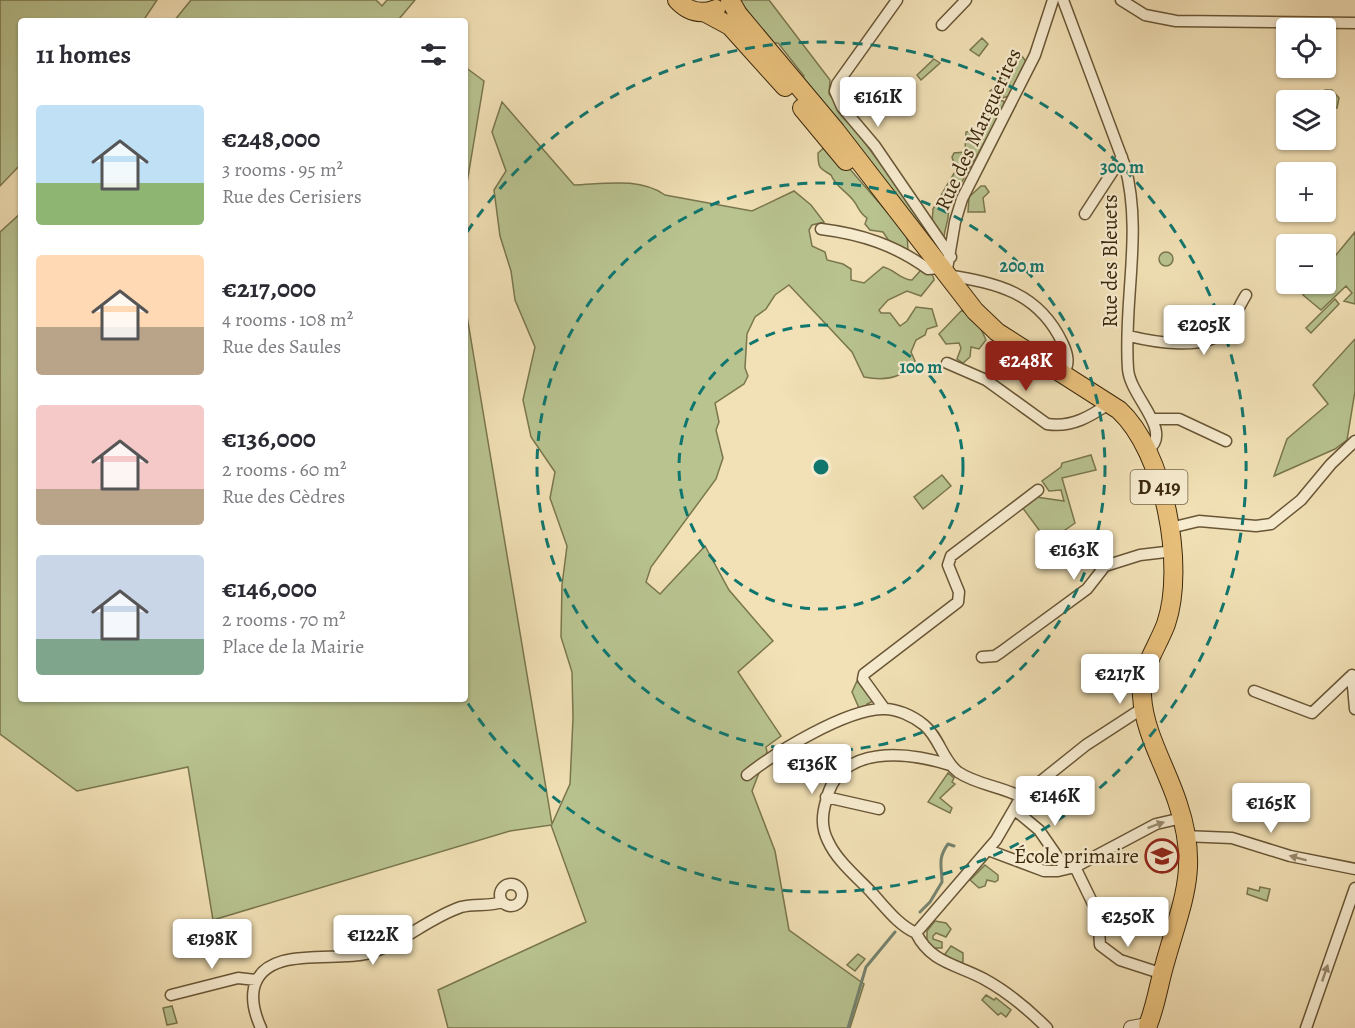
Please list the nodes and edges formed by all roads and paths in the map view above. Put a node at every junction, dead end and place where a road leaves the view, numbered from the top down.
1 (677, 0) edge
2 (725, 0) edge
3 (730, 0) edge
4 (897, 0) edge
5 (966, 0) edge
6 (1053, 0) edge
7 (1063, 0) edge
8 (1121, 0) edge
9 (704, 12) junction
10 (1355, 23) edge
11 (942, 25) dead end
12 (1122, 157) junction
13 (885, 201) junction
14 (1085, 214) dead end
15 (821, 229) dead end
16 (946, 267) junction
17 (1246, 295) dead end
18 (1129, 336) junction
19 (947, 363) dead end
20 (1063, 374) junction
21 (1110, 403) junction
22 (1153, 419) junction
23 (1226, 441) dead end
24 (1355, 441) edge
25 (1148, 450) junction
26 (1038, 490) dead end
27 (1170, 528) junction
28 (1174, 551) junction
29 (982, 657) dead end
30 (1254, 691) dead end
31 (884, 708) junction
32 (1143, 708) junction
33 (1355, 709) edge
34 (950, 765) junction
35 (747, 774) dead end
36 (826, 797) junction
37 (1021, 797) junction
38 (879, 809) dead end
39 (1015, 810) junction
40 (1184, 830) junction
41 (988, 850) junction
42 (1070, 868) junction
43 (1355, 870) edge
44 (1355, 888) edge
45 (502, 902) dead end
46 (916, 933) junction
47 (1157, 972) junction
48 (256, 980) junction
49 (171, 994) dead end
50 (1142, 1027) edge
51 (1310, 1027) edge
52 (261, 1028) edge
53 (1047, 1028) edge

1 - 9 main road
2 - 9 main road
3 - 13 main road, D 419
4 - 16 street
5 - 11 street
6 - 16 street, Rue des Marguerites
7 - 12 street, Rue des Bleuets
8 - 10 street
9 - 13 main road, D 419
12 - 14 street
12 - 18 street, Rue des Bleuets
13 - 16 main road, D 419
15 - 16 street
16 - 20 main road, D 419
16 - 20 street
17 - 18 street
18 - 22 street, Rue des Bleuets
19 - 21 street
20 - 21 main road, D 419
21 - 25 main road, D 419
22 - 23 street
22 - 25 street
24 - 27 street
25 - 27 main road, D 419
26 - 31 street
27 - 28 main road, D 419
28 - 29 street
28 - 32 main road, D 419
30 - 33 street
31 - 34 street
31 - 35 street
32 - 37 street
32 - 40 main road, D 419
34 - 36 street
34 - 37 street
36 - 38 street
36 - 46 street
37 - 39 street
39 - 41 street
39 - 42 street
42 -> 40 street
43 -> 40 street
40 - 47 main road
40 - 50 main road, D 419
41 - 42 street
41 - 46 street
42 - 47 street
51 -> 44 street
45 - 48 street
46 - 53 street
47 - 50 main road
48 - 49 street
48 - 52 street

